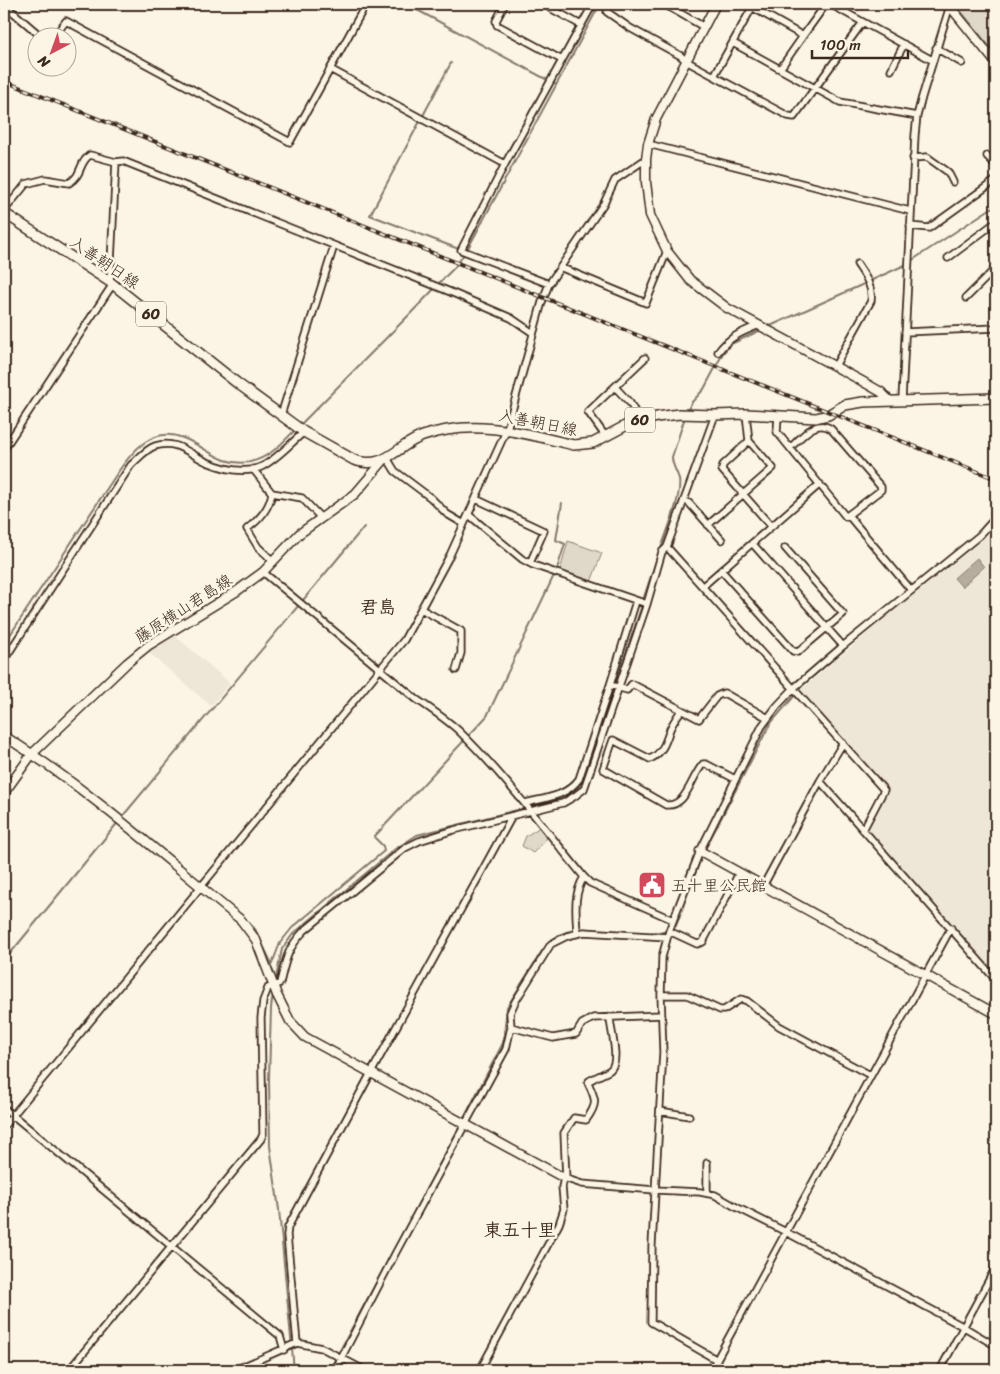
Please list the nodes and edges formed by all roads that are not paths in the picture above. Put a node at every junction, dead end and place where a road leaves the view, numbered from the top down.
1 (366, 4) edge
2 (505, 4) edge
3 (542, 4) edge
4 (593, 4) edge
5 (608, 4) edge
6 (664, 4) edge
7 (716, 4) edge
8 (828, 4) edge
9 (952, 5) edge
10 (753, 6) edge
11 (7, 9) edge
12 (863, 22) junction
13 (582, 25) junction
14 (704, 27) junction
15 (31, 28) edge
16 (61, 28) edge
17 (803, 36) junction
18 (733, 43) junction
19 (904, 44) junction
20 (936, 48) junction
21 (562, 60) junction
22 (932, 60) junction
23 (686, 61) junction
24 (962, 63) dead end
25 (996, 63) edge
26 (330, 69) junction
27 (780, 69) junction
28 (891, 70) dead end
29 (714, 76) junction
30 (816, 88) junction
31 (917, 116) junction
32 (648, 144) junction
33 (987, 156) dead end
34 (913, 158) junction
35 (646, 159) junction
36 (116, 162) junction
37 (506, 164) junction
38 (996, 165) edge
39 (996, 180) edge
40 (953, 182) dead end
41 (910, 211) junction
42 (4, 212) edge
43 (996, 222) edge
44 (910, 226) junction
45 (334, 246) junction
46 (667, 251) junction
47 (948, 258) dead end
48 (857, 264) dead end
49 (562, 268) junction
50 (996, 268) edge
51 (112, 283) junction
52 (549, 284) junction
53 (966, 298) dead end
54 (759, 325) junction
55 (996, 328) edge
56 (905, 332) junction
57 (533, 333) junction
58 (718, 352) dead end
59 (645, 358) dead end
60 (835, 366) junction
61 (615, 387) junction
62 (996, 398) edge
63 (889, 400) junction
64 (902, 400) junction
65 (280, 414) junction
66 (746, 414) junction
67 (715, 415) junction
68 (778, 416) junction
69 (640, 420) junction
70 (507, 429) junction
71 (304, 432) junction
72 (606, 437) junction
73 (749, 442) junction
74 (790, 448) junction
75 (4, 449) edge
76 (387, 458) junction
77 (253, 469) junction
78 (820, 484) junction
79 (272, 493) junction
80 (743, 494) junction
81 (476, 500) junction
82 (684, 500) junction
83 (469, 515) junction
84 (848, 515) junction
85 (322, 518) junction
86 (996, 518) edge
87 (464, 524) junction
88 (708, 525) junction
89 (771, 526) junction
90 (722, 540) dead end
91 (752, 543) junction
92 (667, 547) junction
93 (785, 548) dead end
94 (274, 561) junction
95 (530, 563) junction
96 (720, 570) junction
97 (264, 572) junction
98 (703, 586) junction
99 (912, 590) junction
100 (636, 601) junction
101 (647, 604) junction
102 (421, 609) junction
103 (826, 628) junction
104 (843, 646) junction
105 (4, 660) edge
106 (381, 669) junction
107 (456, 670) dead end
108 (610, 685) junction
109 (619, 688) junction
110 (794, 688) junction
111 (681, 711) junction
112 (768, 718) junction
113 (4, 736) edge
114 (843, 744) junction
115 (32, 754) junction
116 (735, 779) junction
117 (820, 780) junction
118 (4, 792) edge
119 (525, 803) junction
120 (531, 812) junction
121 (510, 817) junction
122 (863, 830) junction
123 (700, 851) junction
124 (739, 873) junction
125 (584, 877) junction
126 (763, 886) junction
127 (201, 888) junction
128 (673, 920) junction
129 (950, 928) junction
130 (577, 933) junction
131 (668, 934) junction
132 (925, 975) junction
133 (996, 980) edge
134 (274, 985) junction
135 (661, 995) junction
136 (996, 1014) edge
137 (661, 1015) junction
138 (610, 1017) junction
139 (511, 1027) junction
140 (371, 1073) junction
141 (870, 1075) junction
142 (4, 1108) edge
143 (660, 1111) junction
144 (12, 1115) junction
145 (689, 1116) dead end
146 (467, 1125) junction
147 (4, 1126) edge
148 (707, 1163) dead end
149 (565, 1178) junction
150 (655, 1190) junction
151 (707, 1193) junction
152 (786, 1232) junction
153 (171, 1246) junction
154 (996, 1267) edge
155 (964, 1327) junction
156 (297, 1343) junction
157 (996, 1346) edge
158 (284, 1350) junction
159 (342, 1358) junction
160 (717, 1360) junction
161 (69, 1370) edge
162 (235, 1370) edge
163 (335, 1370) edge
164 (364, 1370) edge
165 (480, 1370) edge
166 (711, 1370) edge
167 (940, 1370) edge

1 - 26 street
2 - 21 street
3 - 13 street
4 - 13 street
5 - 23 street
6 - 14 street
7 - 14 street
8 - 12 street
8 - 17 street
9 - 20 street
9 - 25 street
10 - 17 street
10 - 18 street
11 - 15 street
12 - 19 street
12 - 30 street
13 - 21 street
14 - 23 street
16 - 26 street
17 - 27 street
18 - 27 street
18 - 29 street
19 - 22 street
19 - 28 street
20 - 22 street
20 - 24 street
21 - 37 street
22 - 31 street
23 - 29 street
23 - 32 street
26 - 37 street
27 - 30 street
29 - 30 street
30 - 31 street
31 - 34 street
32 - 35 street
32 - 41 street
33 - 38 street
34 - 40 street
34 - 41 street
35 - 46 street
35 - 49 street
36 - 42 street
36 - 45 street
36 - 51 street
37 - 52 street
39 - 44 street
41 - 44 street
42 - 51 main road, 入善朝日線 / 60
43 - 47 street
44 - 56 street
45 - 57 street
45 - 65 street
46 - 49 street
46 - 54 street
48 - 60 street
49 - 52 street
50 - 53 street
51 - 65 main road, 入善朝日線 / 60
51 - 75 street
52 - 57 street
54 - 58 street
54 - 60 street
55 - 56 street
56 - 64 street
57 - 70 street
59 - 61 street
60 - 63 street
61 - 69 street
61 - 72 street
62 - 64 main road, 入善朝日線 / 60
63 - 64 main road, 入善朝日線 / 60
63 - 68 main road, 入善朝日線 / 60
65 - 71 main road, 入善朝日線 / 60
66 - 67 main road, 入善朝日線 / 60
66 - 68 main road, 入善朝日線 / 60
66 - 73 street
67 - 69 main road, 入善朝日線 / 60
67 - 82 street
68 - 74 street
69 - 72 main road, 入善朝日線 / 60
70 - 72 main road, 入善朝日線 / 60
70 - 76 main road, 入善朝日線 / 60
70 - 81 street
71 - 76 main road, 入善朝日線 / 60
71 - 77 street
73 - 80 street
73 - 80 street
74 - 78 street
74 - 84 street
76 - 85 street, 藤原横山君島線
76 - 87 street
77 - 79 street
77 - 105 street
78 - 84 street
78 - 89 street
79 - 85 street
79 - 94 street
80 - 88 street
80 - 89 street
81 - 83 street
81 - 95 street
82 - 88 street
82 - 92 street
83 - 87 street
83 - 95 street
84 - 99 street
85 - 94 street, 藤原横山君島線
86 - 99 street
87 - 102 street
88 - 90 street
89 - 91 street
91 - 96 street
91 - 103 street
92 - 98 street
92 - 101 street
93 - 103 street
94 - 97 street, 藤原横山君島線
95 - 100 street
96 - 98 street
96 - 103 street
97 - 106 street
97 - 115 street, 藤原横山君島線
98 - 110 street
99 - 104 street
100 - 101 street
100 - 108 street
101 - 109 street
102 - 106 street
102 - 107 street
103 - 104 street
104 - 110 street
106 - 119 street
106 - 127 street
108 - 109 street
108 - 119 street
109 - 111 street
109 - 120 street
110 - 112 street
110 - 114 street
111 - 112 street
111 - 116 street
112 - 116 street
113 - 115 street
114 - 117 street
114 - 122 street
115 - 118 street, 藤原横山君島線
115 - 127 street
116 - 123 street
117 - 122 street
117 - 126 street
119 - 120 street
120 - 121 street
120 - 125 street
121 - 134 street
121 - 140 street
122 - 129 street
123 - 124 street
123 - 128 street
124 - 126 street
124 - 131 street
125 - 128 street
125 - 130 street
126 - 132 street
127 - 134 street
127 - 144 street
128 - 131 street
129 - 132 street
129 - 133 street
130 - 131 street
130 - 139 street
131 - 135 street
132 - 136 street
132 - 141 street
134 - 140 street
134 - 153 street
135 - 137 street
135 - 141 street
137 - 138 street
137 - 143 street
138 - 139 street
138 - 149 street
139 - 146 street
140 - 146 street
140 - 156 street
141 - 152 street
142 - 144 street
143 - 145 street
143 - 150 street
144 - 147 street
144 - 153 street
146 - 149 street
146 - 159 street
148 - 151 street
149 - 150 street
149 - 165 street
150 - 151 street
150 - 160 street
151 - 152 street
152 - 155 street
152 - 160 street
153 - 158 street
153 - 161 street
154 - 155 street
155 - 157 street
155 - 167 street
156 - 158 street
156 - 159 street
158 - 162 street
159 - 163 street
159 - 164 street
160 - 166 street

